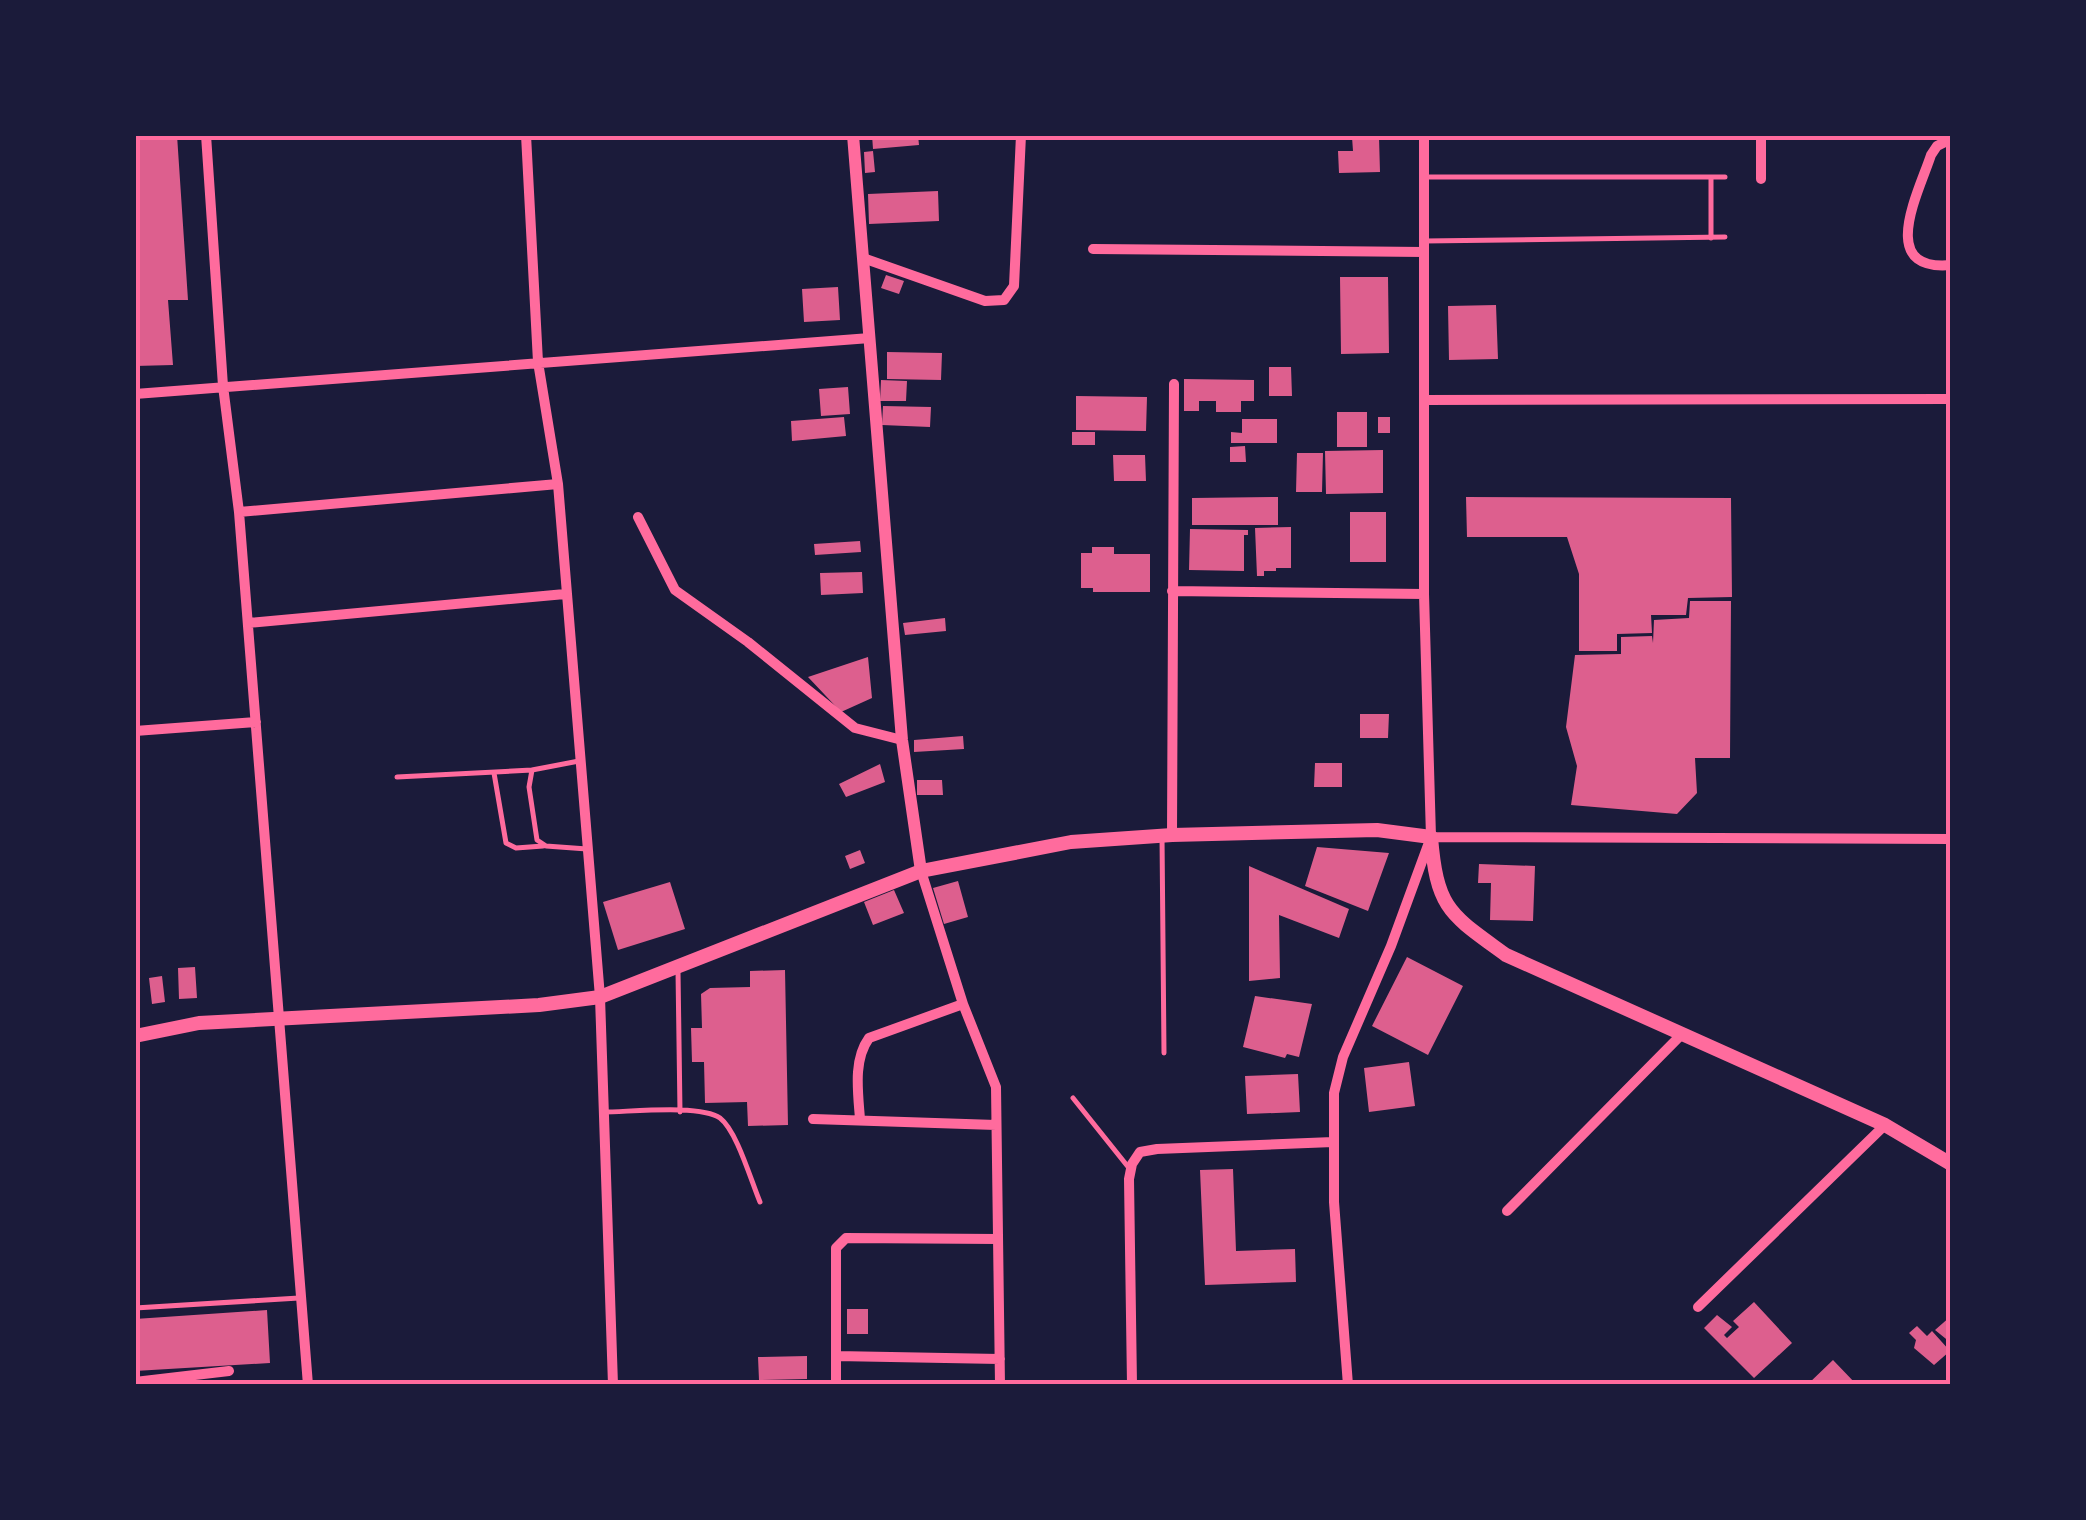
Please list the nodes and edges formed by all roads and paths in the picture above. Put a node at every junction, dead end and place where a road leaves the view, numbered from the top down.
1 (206, 135) edge
2 (526, 135) edge
3 (853, 135) edge
4 (1022, 135) edge
5 (1424, 135) edge
6 (1761, 135) edge
7 (1951, 139) edge
8 (1711, 176) junction
9 (1725, 176) dead end
10 (1424, 177) junction
11 (1761, 179) dead end
12 (1711, 238) junction
13 (1725, 238) dead end
14 (1424, 246) junction
15 (1093, 249) dead end
16 (863, 258) junction
17 (1951, 265) edge
18 (870, 338) junction
19 (538, 362) junction
20 (1174, 384) dead end
21 (223, 386) junction
22 (135, 394) edge
23 (1951, 399) edge
24 (1424, 400) junction
25 (558, 484) junction
26 (239, 512) junction
27 (638, 517) dead end
28 (1172, 591) junction
29 (565, 594) junction
30 (1424, 594) junction
31 (248, 623) junction
32 (256, 722) junction
33 (135, 732) edge
34 (902, 740) junction
35 (580, 761) junction
36 (532, 770) junction
37 (494, 772) junction
38 (398, 777) dead end
39 (1167, 835) junction
40 (1431, 837) junction
41 (1951, 839) edge
42 (546, 846) junction
43 (587, 848) junction
44 (921, 871) junction
45 (678, 968) junction
46 (600, 997) junction
47 (962, 1004) junction
48 (280, 1017) junction
49 (1682, 1034) junction
50 (135, 1036) edge
51 (1164, 1053) dead end
52 (1073, 1098) dead end
53 (604, 1112) junction
54 (680, 1112) junction
55 (813, 1119) dead end
56 (860, 1119) junction
57 (996, 1125) junction
58 (1885, 1125) junction
59 (1333, 1142) junction
60 (1951, 1164) edge
61 (1130, 1170) junction
62 (760, 1202) dead end
63 (1507, 1211) dead end
64 (998, 1239) junction
65 (302, 1298) junction
66 (1698, 1307) dead end
67 (135, 1308) edge
68 (836, 1356) junction
69 (1000, 1359) junction
70 (229, 1371) dead end
71 (191, 1381) edge
72 (135, 1382) edge
73 (308, 1385) edge
74 (613, 1385) edge
75 (836, 1385) edge
76 (1000, 1385) edge
77 (1132, 1385) edge
78 (1348, 1385) edge

1 - 21 street
2 - 19 street
3 - 16 street
4 - 16 street
5 - 10 street
6 - 11 street
7 - 17 street
8 - 9 lane
8 - 10 lane
8 - 12 lane
10 - 14 street
12 - 13 lane
12 - 14 lane
14 - 15 street
14 - 24 street
16 - 18 street
18 - 19 street
18 - 34 street
19 - 21 street
19 - 25 street
20 - 28 street
21 - 22 street
21 - 26 street
23 - 24 street
24 - 30 street
25 - 26 street
25 - 29 street
26 - 31 street
27 - 34 street
28 - 30 street
28 - 39 street
29 - 31 street
29 - 35 street
30 - 40 street
31 - 32 street
32 - 33 street
32 - 48 street
34 - 44 street
35 - 36 lane
35 - 43 street
36 - 37 lane
36 - 42 lane
37 - 38 lane
37 - 42 lane
39 - 40 main road
39 - 44 main road
39 - 51 lane
40 - 41 street
40 - 49 main road
40 - 59 street
42 - 43 lane
43 - 46 street
44 - 45 main road
44 - 47 street
45 - 46 main road
45 - 54 lane
46 - 48 main road
46 - 53 street
47 - 56 street
47 - 57 street
48 - 50 main road
48 - 65 street
49 - 58 main road
49 - 63 street
52 - 61 lane
53 - 54 lane
53 - 74 street
54 - 62 lane
55 - 56 street
56 - 57 street
57 - 64 street
58 - 60 main road
58 - 66 street
59 - 61 street
59 - 78 street
61 - 77 street
64 - 68 street
64 - 69 street
65 - 67 lane
65 - 73 street
68 - 69 street
68 - 75 street
69 - 76 street
70 - 71 street
71 - 72 street

